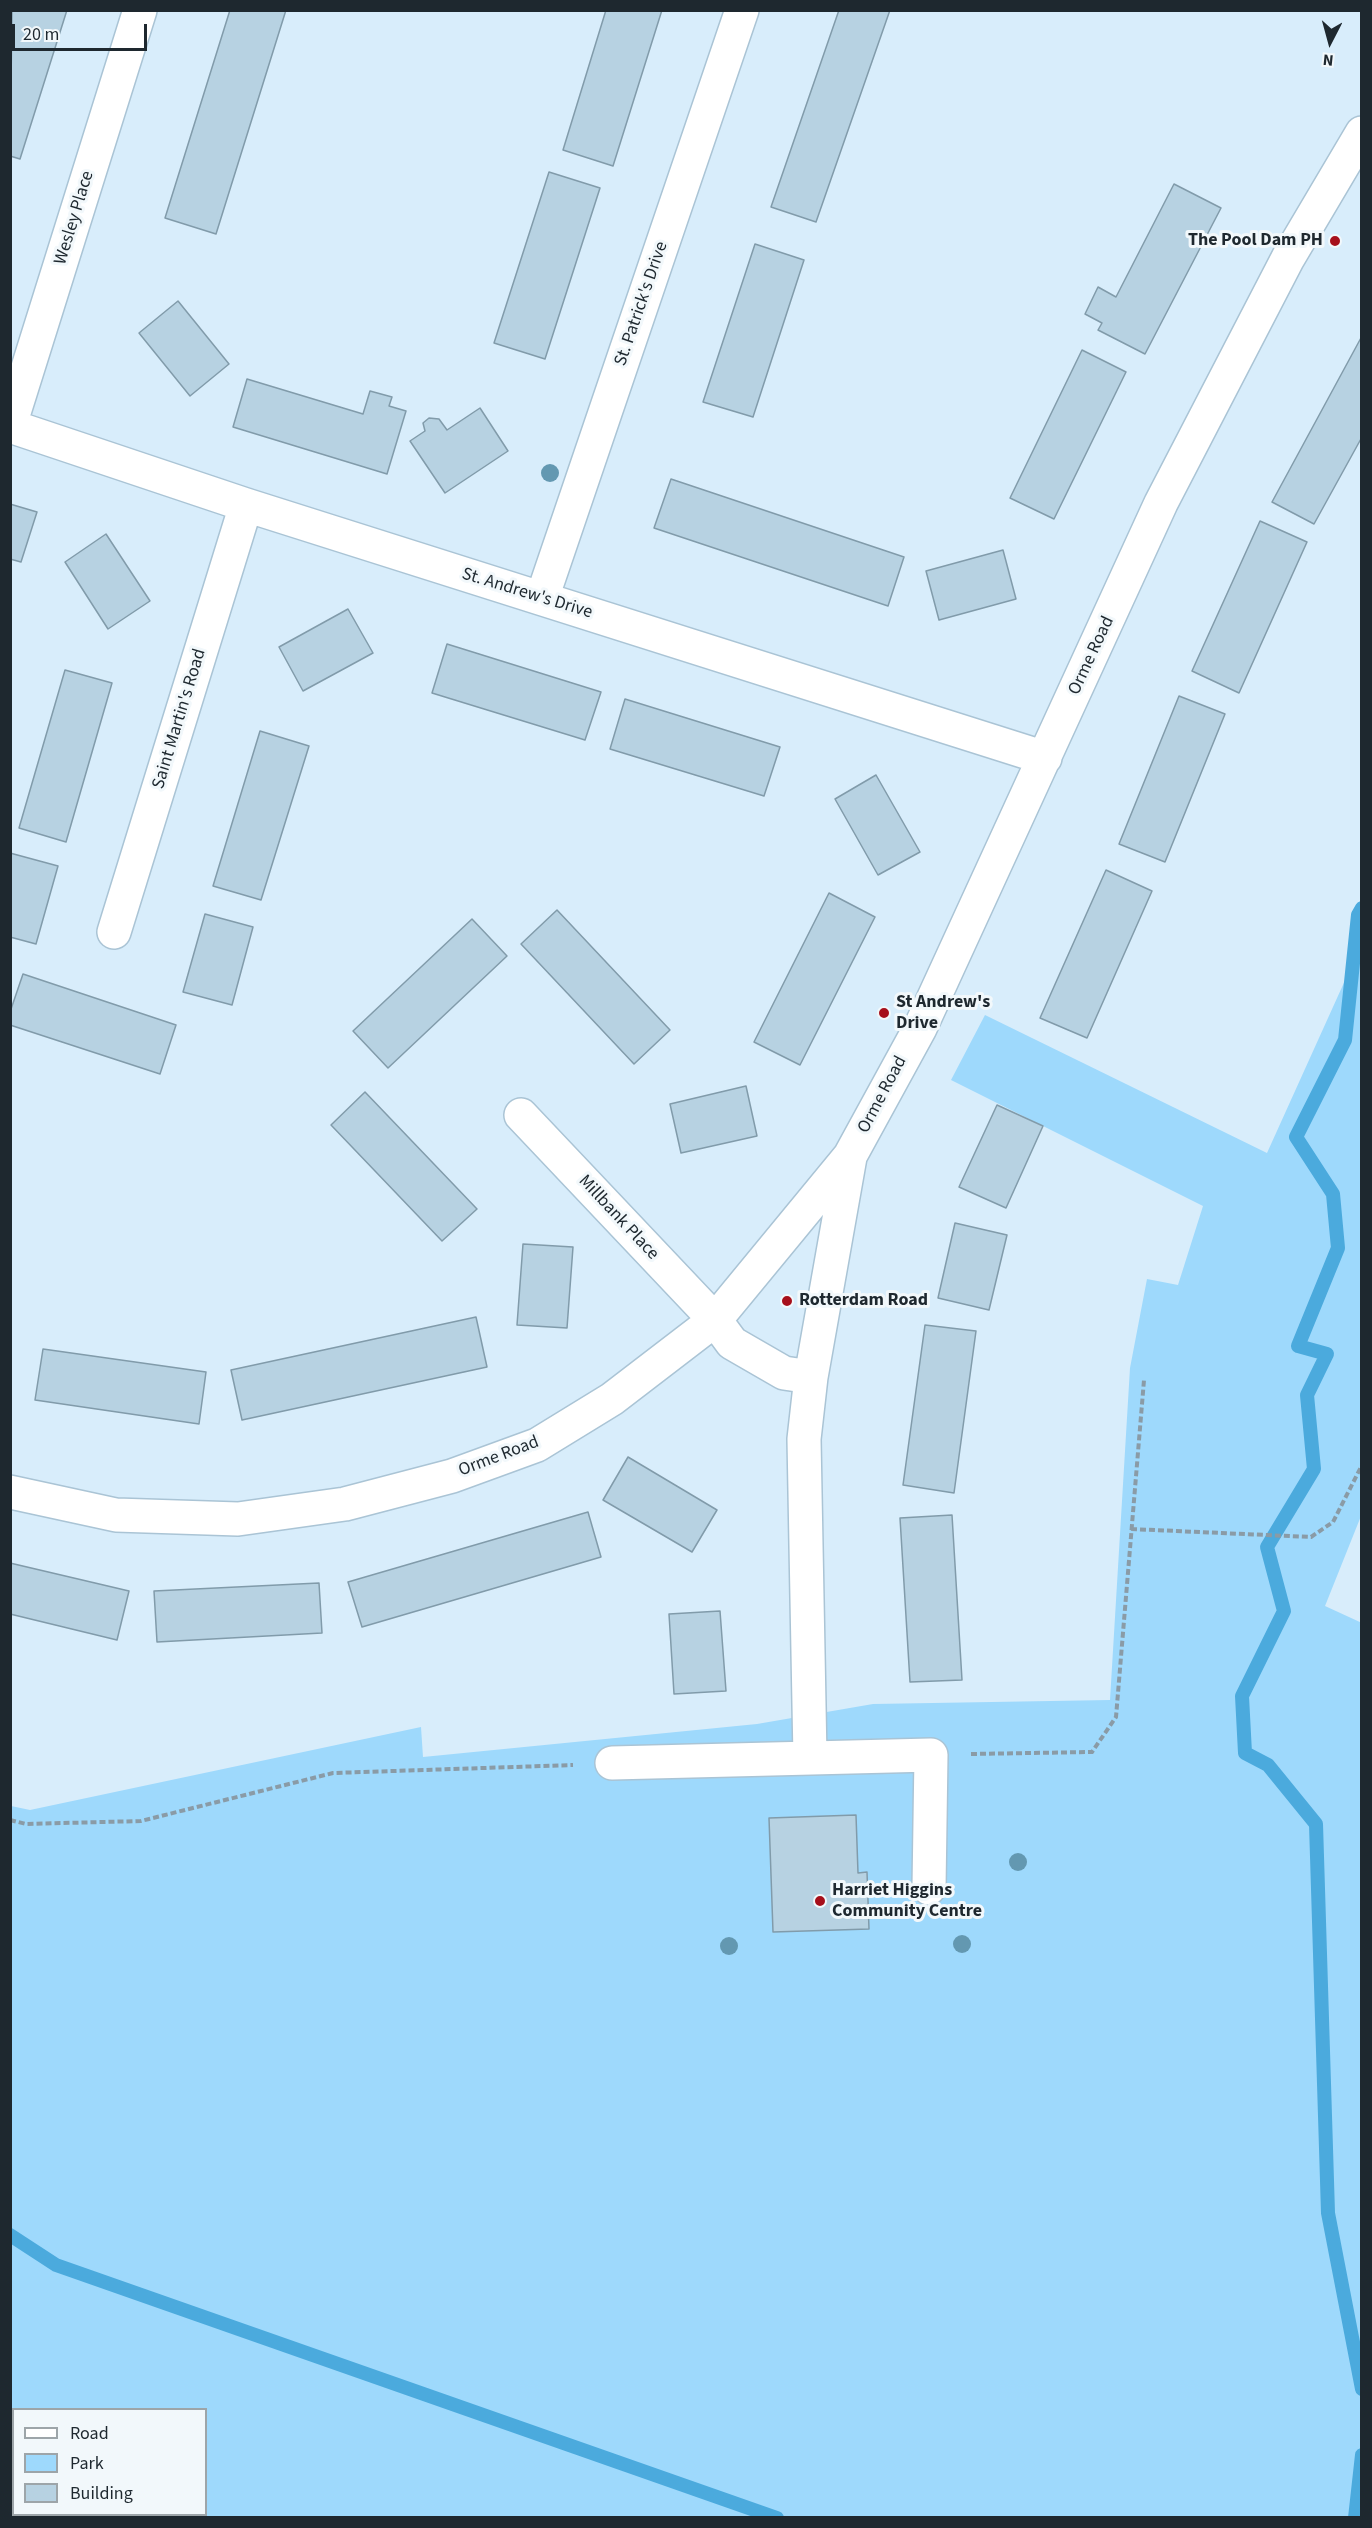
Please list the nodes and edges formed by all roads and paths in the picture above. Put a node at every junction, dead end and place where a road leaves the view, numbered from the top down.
1 (140, 10) edge
2 (742, 10) edge
3 (1362, 133) edge
4 (10, 426) edge
5 (246, 506) junction
6 (542, 598) junction
7 (1045, 758) junction
8 (114, 932) dead end
9 (521, 1115) dead end
10 (850, 1156) junction
11 (715, 1320) junction
12 (810, 1377) junction
13 (1144, 1380) dead end
14 (1362, 1465) edge
15 (10, 1492) edge
16 (1131, 1529) junction
17 (931, 1755) junction
18 (810, 1758) junction
19 (612, 1763) joint
20 (10, 1820) edge
21 (929, 1888) dead end

1 - 4 street, Wesley Place
2 - 6 street, St. Patrick's Drive
3 - 7 street, Orme Road
4 - 5 street, St. Andrew's Drive
5 - 6 street, St. Andrew's Drive
5 - 8 street, Saint Martin's Road
6 - 7 street, St. Andrew's Drive
7 - 10 street, Orme Road
9 - 11 street, Millbank Place
10 - 11 street, Orme Road
10 - 12 street
11 - 12 street
11 - 15 street, Orme Road
12 - 18 street
13 - 16 path
14 - 16 path
16 - 17 path
17 - 18 street
17 - 21 street
18 - 19 street
19 - 20 path

